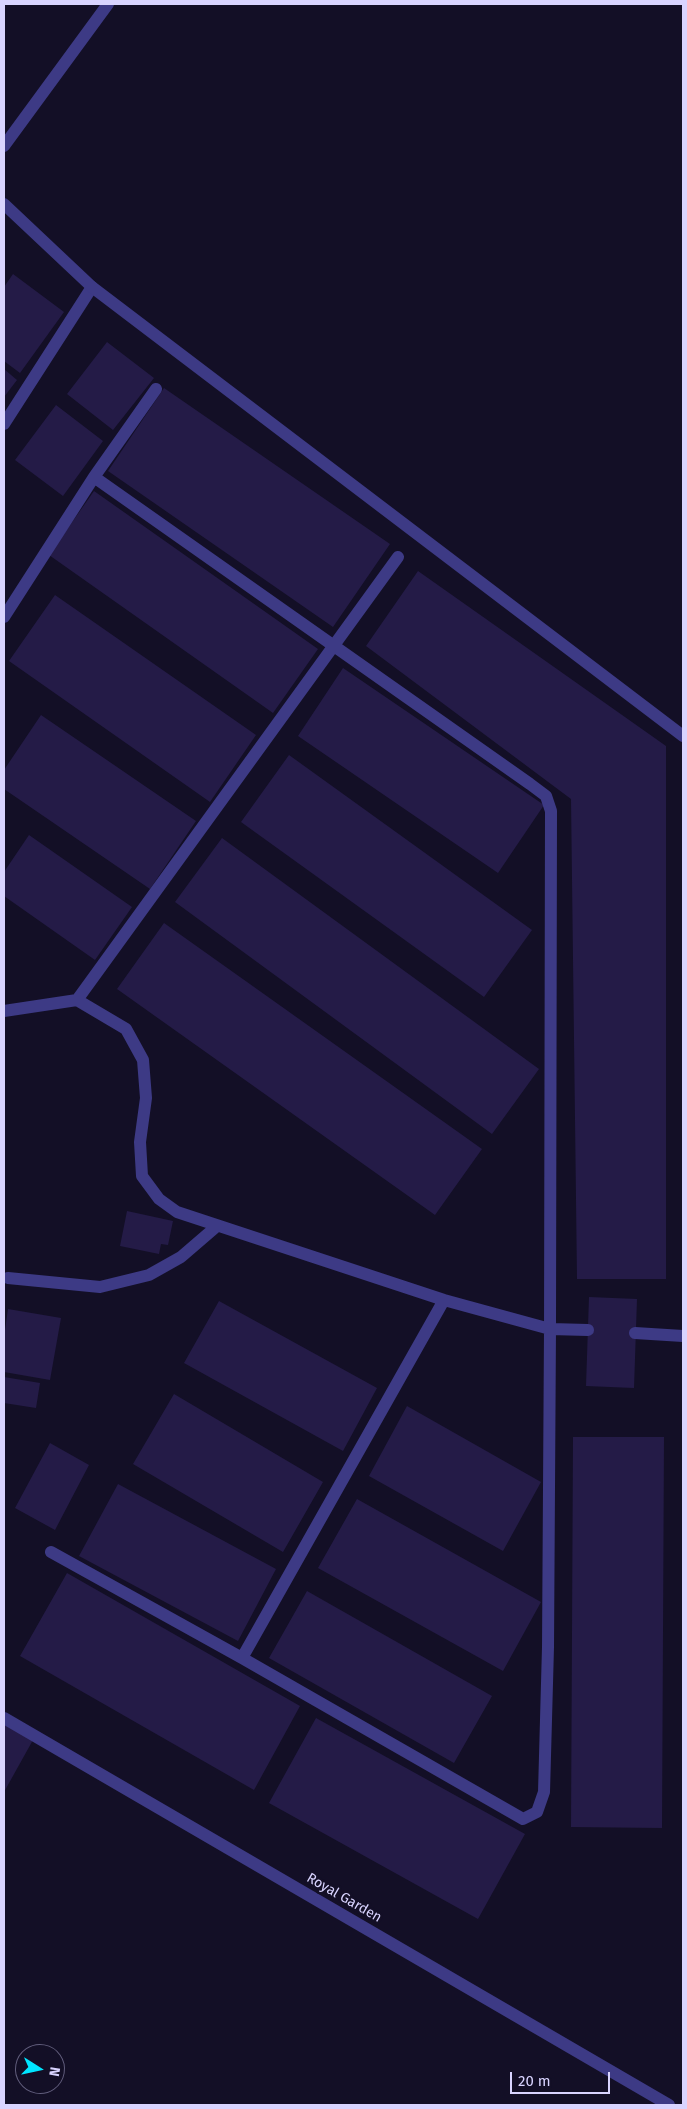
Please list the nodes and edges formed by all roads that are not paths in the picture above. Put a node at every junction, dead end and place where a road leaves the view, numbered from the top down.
1 (108, 4) edge
2 (4, 146) edge
3 (4, 204) edge
4 (92, 287) junction
5 (156, 389) dead end
6 (4, 424) edge
7 (94, 476) junction
8 (398, 557) dead end
9 (4, 617) edge
10 (334, 644) junction
11 (683, 736) edge
12 (77, 1000) junction
13 (4, 1011) edge
14 (217, 1226) junction
15 (8, 1278) dead end
16 (444, 1300) junction
17 (550, 1329) junction
18 (588, 1330) dead end
19 (635, 1333) dead end
20 (683, 1336) edge
21 (51, 1552) dead end
22 (242, 1658) junction
23 (4, 1718) edge
24 (669, 2105) edge

1 - 2 street
3 - 4 street
4 - 6 street
4 - 11 street
5 - 7 street
7 - 9 street
7 - 10 street
8 - 10 street
10 - 12 street
10 - 17 street
12 - 13 street
12 - 14 street
14 - 15 street
14 - 16 street
16 - 17 street
16 - 22 street
17 - 18 street
17 - 22 street
19 - 20 street
21 - 22 street
23 - 24 street, Royal Garden

